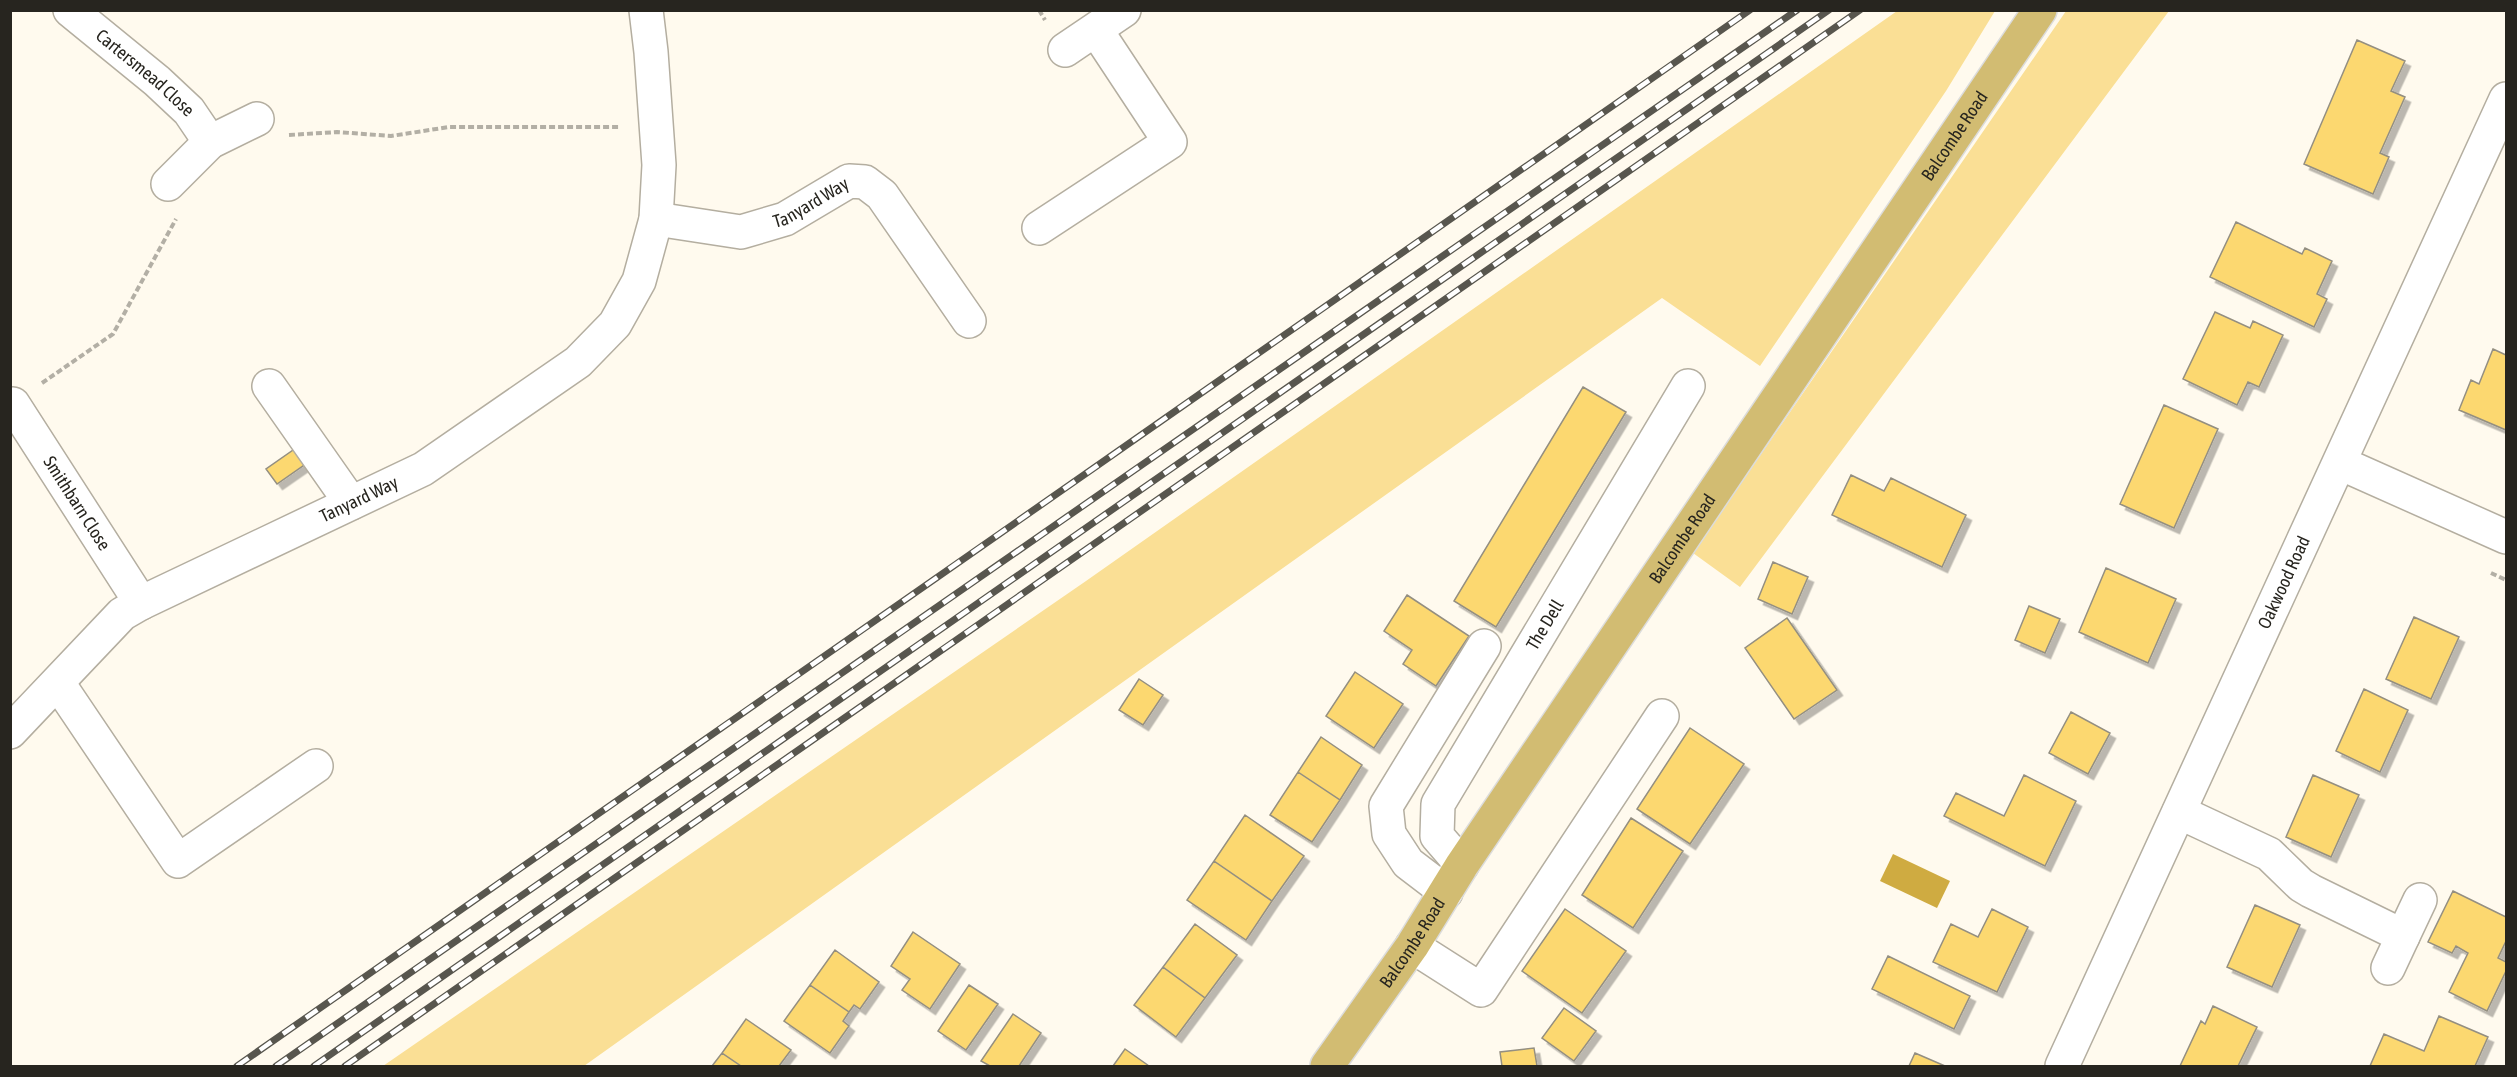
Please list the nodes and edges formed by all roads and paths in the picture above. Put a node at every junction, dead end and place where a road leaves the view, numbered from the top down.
1 (70, 10) edge
2 (646, 10) edge
3 (1124, 10) edge
4 (2040, 10) edge
5 (1096, 30) junction
6 (1065, 50) dead end
7 (2506, 99) edge
8 (257, 119) joint
9 (657, 127) junction
10 (210, 142) junction
11 (168, 184) joint
12 (656, 219) junction
13 (1039, 228) dead end
14 (969, 321) dead end
15 (269, 386) dead end
16 (1688, 386) dead end
17 (13, 404) joint
18 (2340, 463) junction
19 (351, 503) junction
20 (2506, 537) edge
21 (141, 603) junction
22 (1484, 646) dead end
23 (58, 682) junction
24 (1662, 716) dead end
25 (10, 732) edge
26 (316, 765) dead end
27 (2179, 812) junction
28 (1454, 878) junction
29 (2420, 900) dead end
30 (2403, 936) junction
31 (1412, 946) junction
32 (2388, 968) dead end
33 (1327, 1066) edge
34 (2062, 1066) edge

1 - 10 street, Cartersmead Close
2 - 9 street, Tanyard Way
3 - 5 street
4 - 28 main road, Balcombe Road
5 - 6 street
5 - 13 street
7 - 18 street, Oakwood Road
8 - 9 path
8 - 10 street
9 - 12 street, Tanyard Way
10 - 11 street
11 - 17 path
12 - 14 street, Tanyard Way
12 - 19 street, Tanyard Way
15 - 19 street
16 - 28 street, The Dell
17 - 21 street, Smithbarn Close
18 - 20 street
18 - 27 street, Oakwood Road
19 - 21 street, Tanyard Way
21 - 23 street, Tanyard Way
22 - 28 street
23 - 25 street, Tanyard Way
23 - 26 street
24 - 31 street
27 - 30 street
27 - 34 street, Oakwood Road
28 - 31 main road, Balcombe Road
29 - 30 street
30 - 32 street
31 - 33 main road, Balcombe Road

